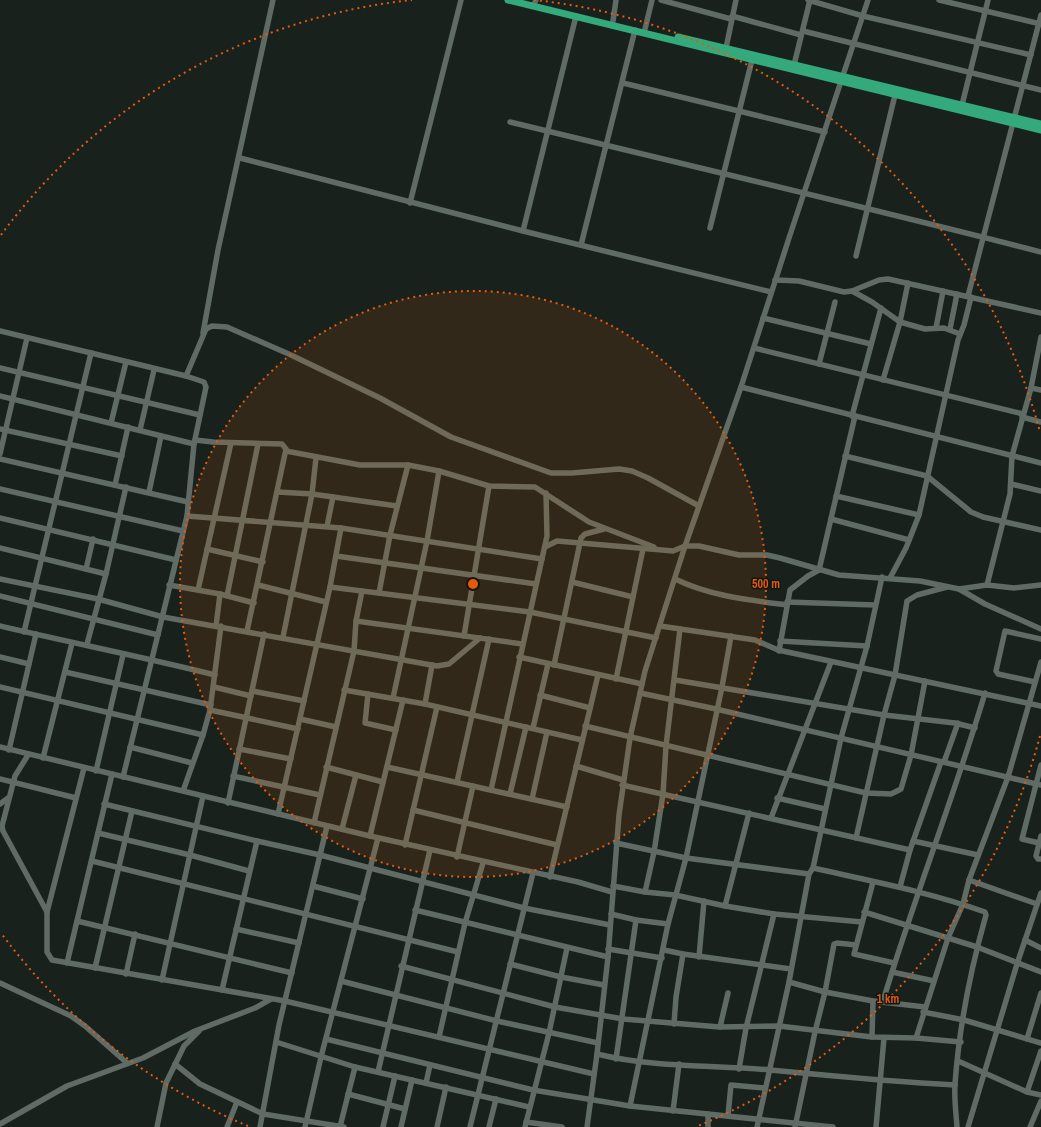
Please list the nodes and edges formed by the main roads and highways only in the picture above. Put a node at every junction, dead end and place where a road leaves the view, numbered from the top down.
1 (508, 0) edge
2 (528, 0) edge
3 (536, 1) edge
4 (842, 80) junction
5 (1014, 120) junction
6 (1041, 124) edge
7 (1041, 130) edge

1 - 4 main road
2 - 3 main road
3 - 4 main road
4 - 5 main road
4 - 5 main road
5 - 6 main road
5 - 7 main road

